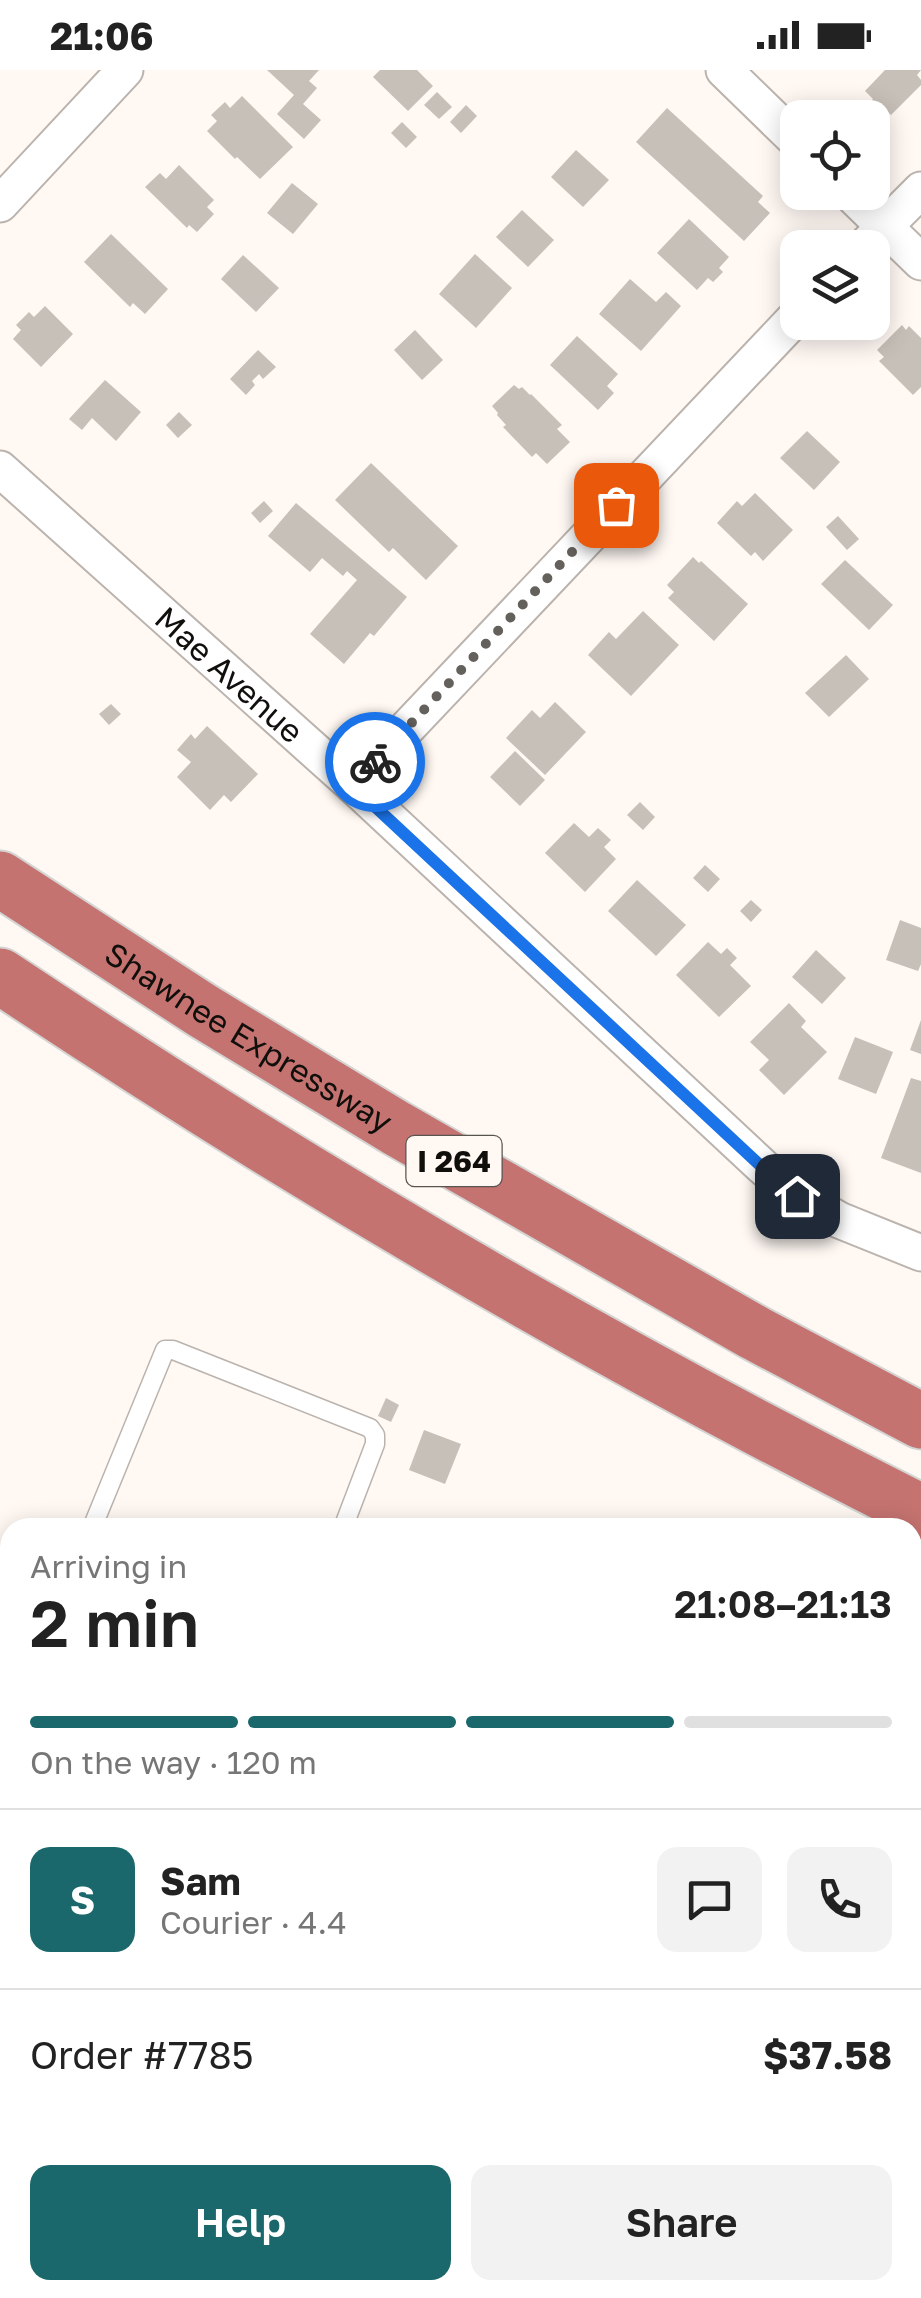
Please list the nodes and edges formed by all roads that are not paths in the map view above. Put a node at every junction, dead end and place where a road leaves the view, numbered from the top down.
1 (124, 70) edge
2 (724, 70) edge
3 (780, 124) edge
4 (921, 190) edge
5 (0, 204) edge
6 (880, 230) edge
7 (890, 246) edge
8 (921, 262) edge
9 (780, 335) edge
10 (0, 469) edge
11 (353, 786) junction
12 (0, 879) edge
13 (0, 976) edge
14 (921, 1253) edge
15 (921, 1421) edge
16 (921, 1512) edge
17 (96, 1518) edge
18 (347, 1518) edge

1 - 5 street
2 - 3 street
4 - 6 street
7 - 8 street
9 - 11 street
10 - 11 street, Mae Avenue
11 - 14 street, Mae Avenue
12 - 15 highway, Shawnee Expressway / I 264
13 - 16 highway, I 264
17 - 18 lane

